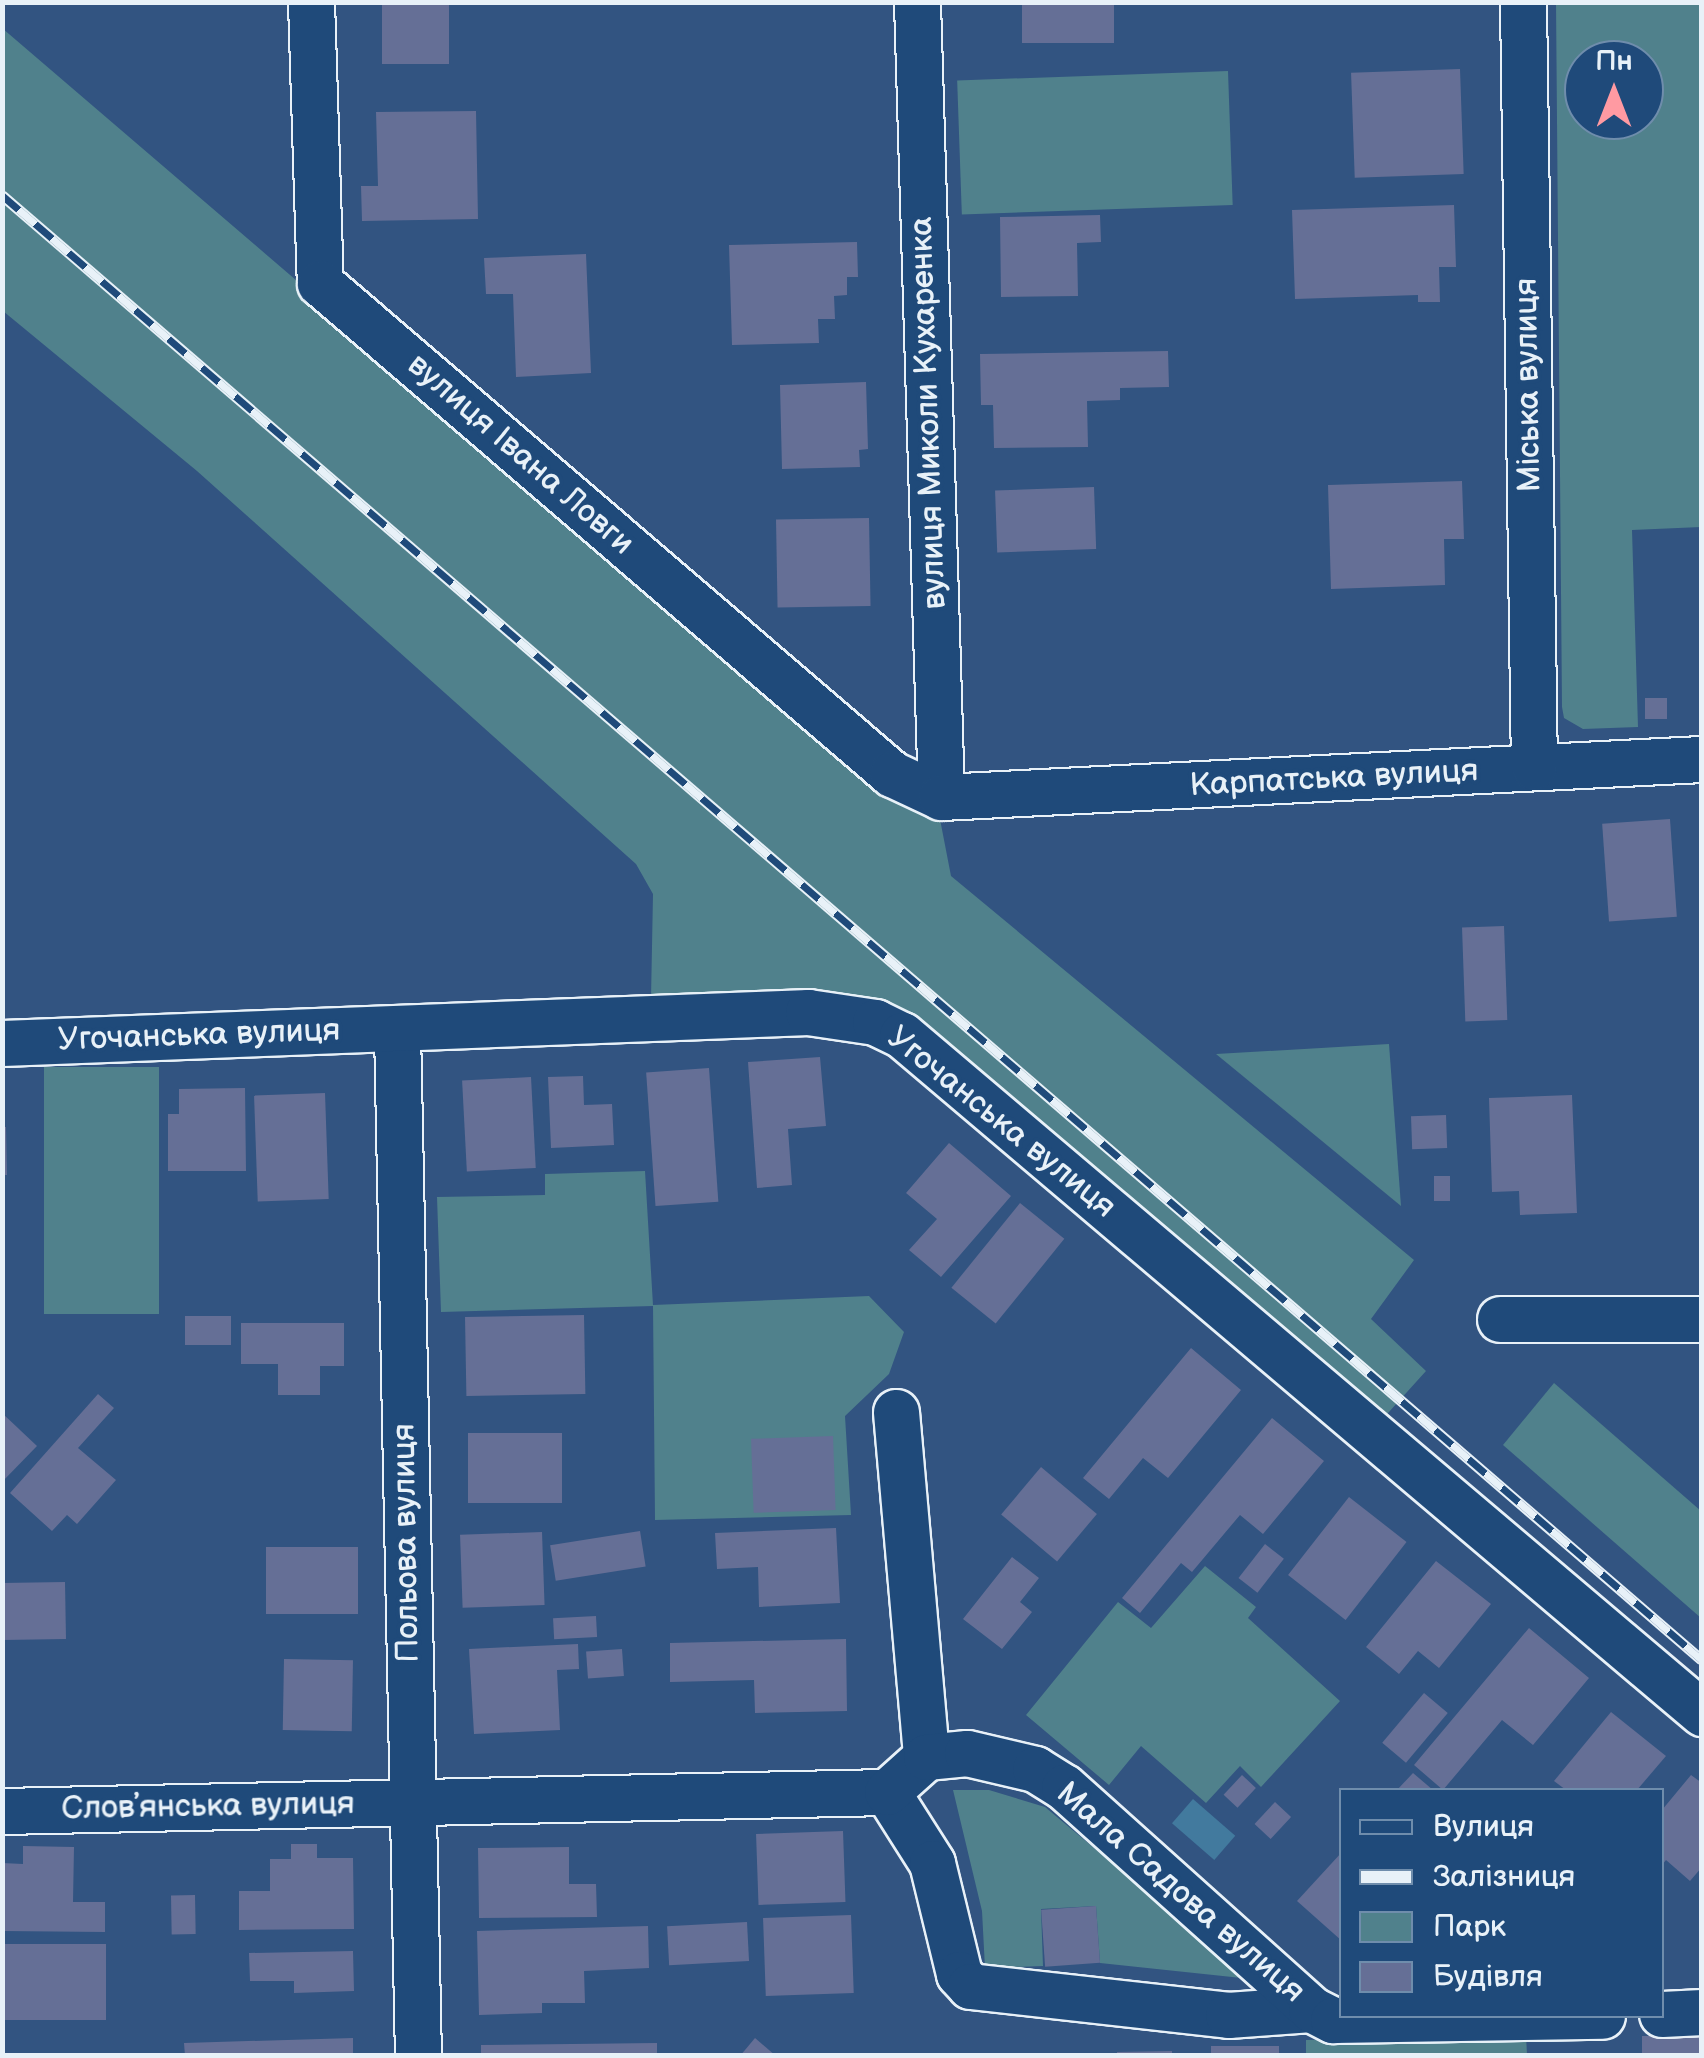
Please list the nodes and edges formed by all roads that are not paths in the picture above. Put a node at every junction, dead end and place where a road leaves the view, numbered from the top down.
1 (312, 2) edge
2 (917, 2) edge
3 (1523, 2) edge
4 (1702, 759) edge
5 (1534, 768) junction
6 (954, 798) junction
7 (397, 1030) junction
8 (2, 1042) edge
9 (1702, 1319) edge
10 (1500, 1320) dead end
11 (896, 1412) dead end
12 (1702, 1713) edge
13 (926, 1757) junction
14 (888, 1792) junction
15 (412, 1803) junction
16 (2, 1811) edge
17 (1311, 2009) junction
18 (1702, 2012) edge
19 (1664, 2014) edge
20 (1339, 2017) edge
21 (1344, 2018) edge
22 (1503, 2018) edge
23 (418, 2056) edge

1 - 6 street, вулиця Івана Ловги
2 - 6 street, вулиця Миколи Кухаренка
3 - 5 street, Міська вулиця
4 - 5 street, Карпатська вулиця
5 - 6 street, Карпатська вулиця
7 - 8 street, Угочанська вулиця
7 - 12 street, Угочанська вулиця
7 - 15 street, Польова вулиця
9 - 10 street
11 - 13 street
13 - 14 street
13 - 17 street, Мала Садова вулиця
14 - 15 street
14 - 17 street, Мала Садова вулиця
15 - 16 street, Словʼянська вулиця
15 - 23 street, Польова вулиця
17 - 20 street, Мала Садова вулиця
18 - 19 street
21 - 22 street, Мала Садова вулиця

